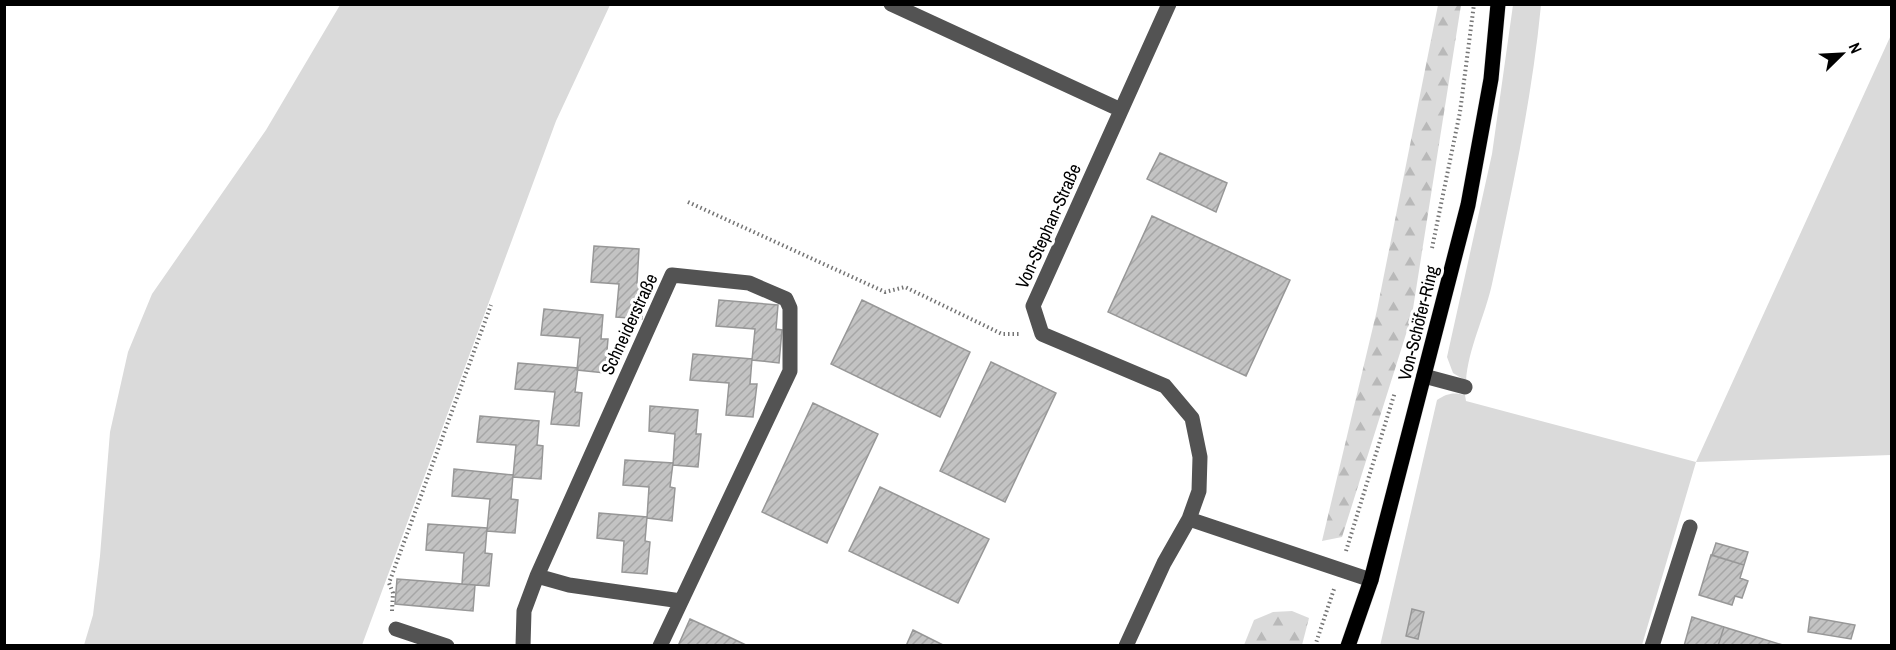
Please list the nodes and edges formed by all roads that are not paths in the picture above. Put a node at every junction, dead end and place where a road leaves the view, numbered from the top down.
1 (891, 4) edge
2 (1169, 4) edge
3 (1498, 4) edge
4 (1121, 110) junction
5 (1425, 376) junction
6 (1466, 387) dead end
7 (1189, 519) junction
8 (1690, 527) dead end
9 (537, 576) junction
10 (1371, 580) junction
11 (681, 601) junction
12 (396, 629) road end
13 (447, 645) edge
14 (522, 645) edge
15 (660, 645) edge
16 (1126, 645) edge
17 (1348, 645) edge
18 (1652, 645) edge

1 - 4 street
2 - 4 street, Von-Stephan-Straße
3 - 5 main road, Von-Schöfer-Ring
4 - 7 street, Von-Stephan-Straße
5 - 6 street
5 - 10 main road, Von-Schöfer-Ring
7 - 10 street
7 - 16 street
8 - 18 street
9 - 11 street
9 - 11 street, Schneiderstraße
9 - 14 street, Schneiderstraße
10 - 17 main road, Von-Schöfer-Ring
11 - 15 street, Schneiderstraße
12 - 13 street

